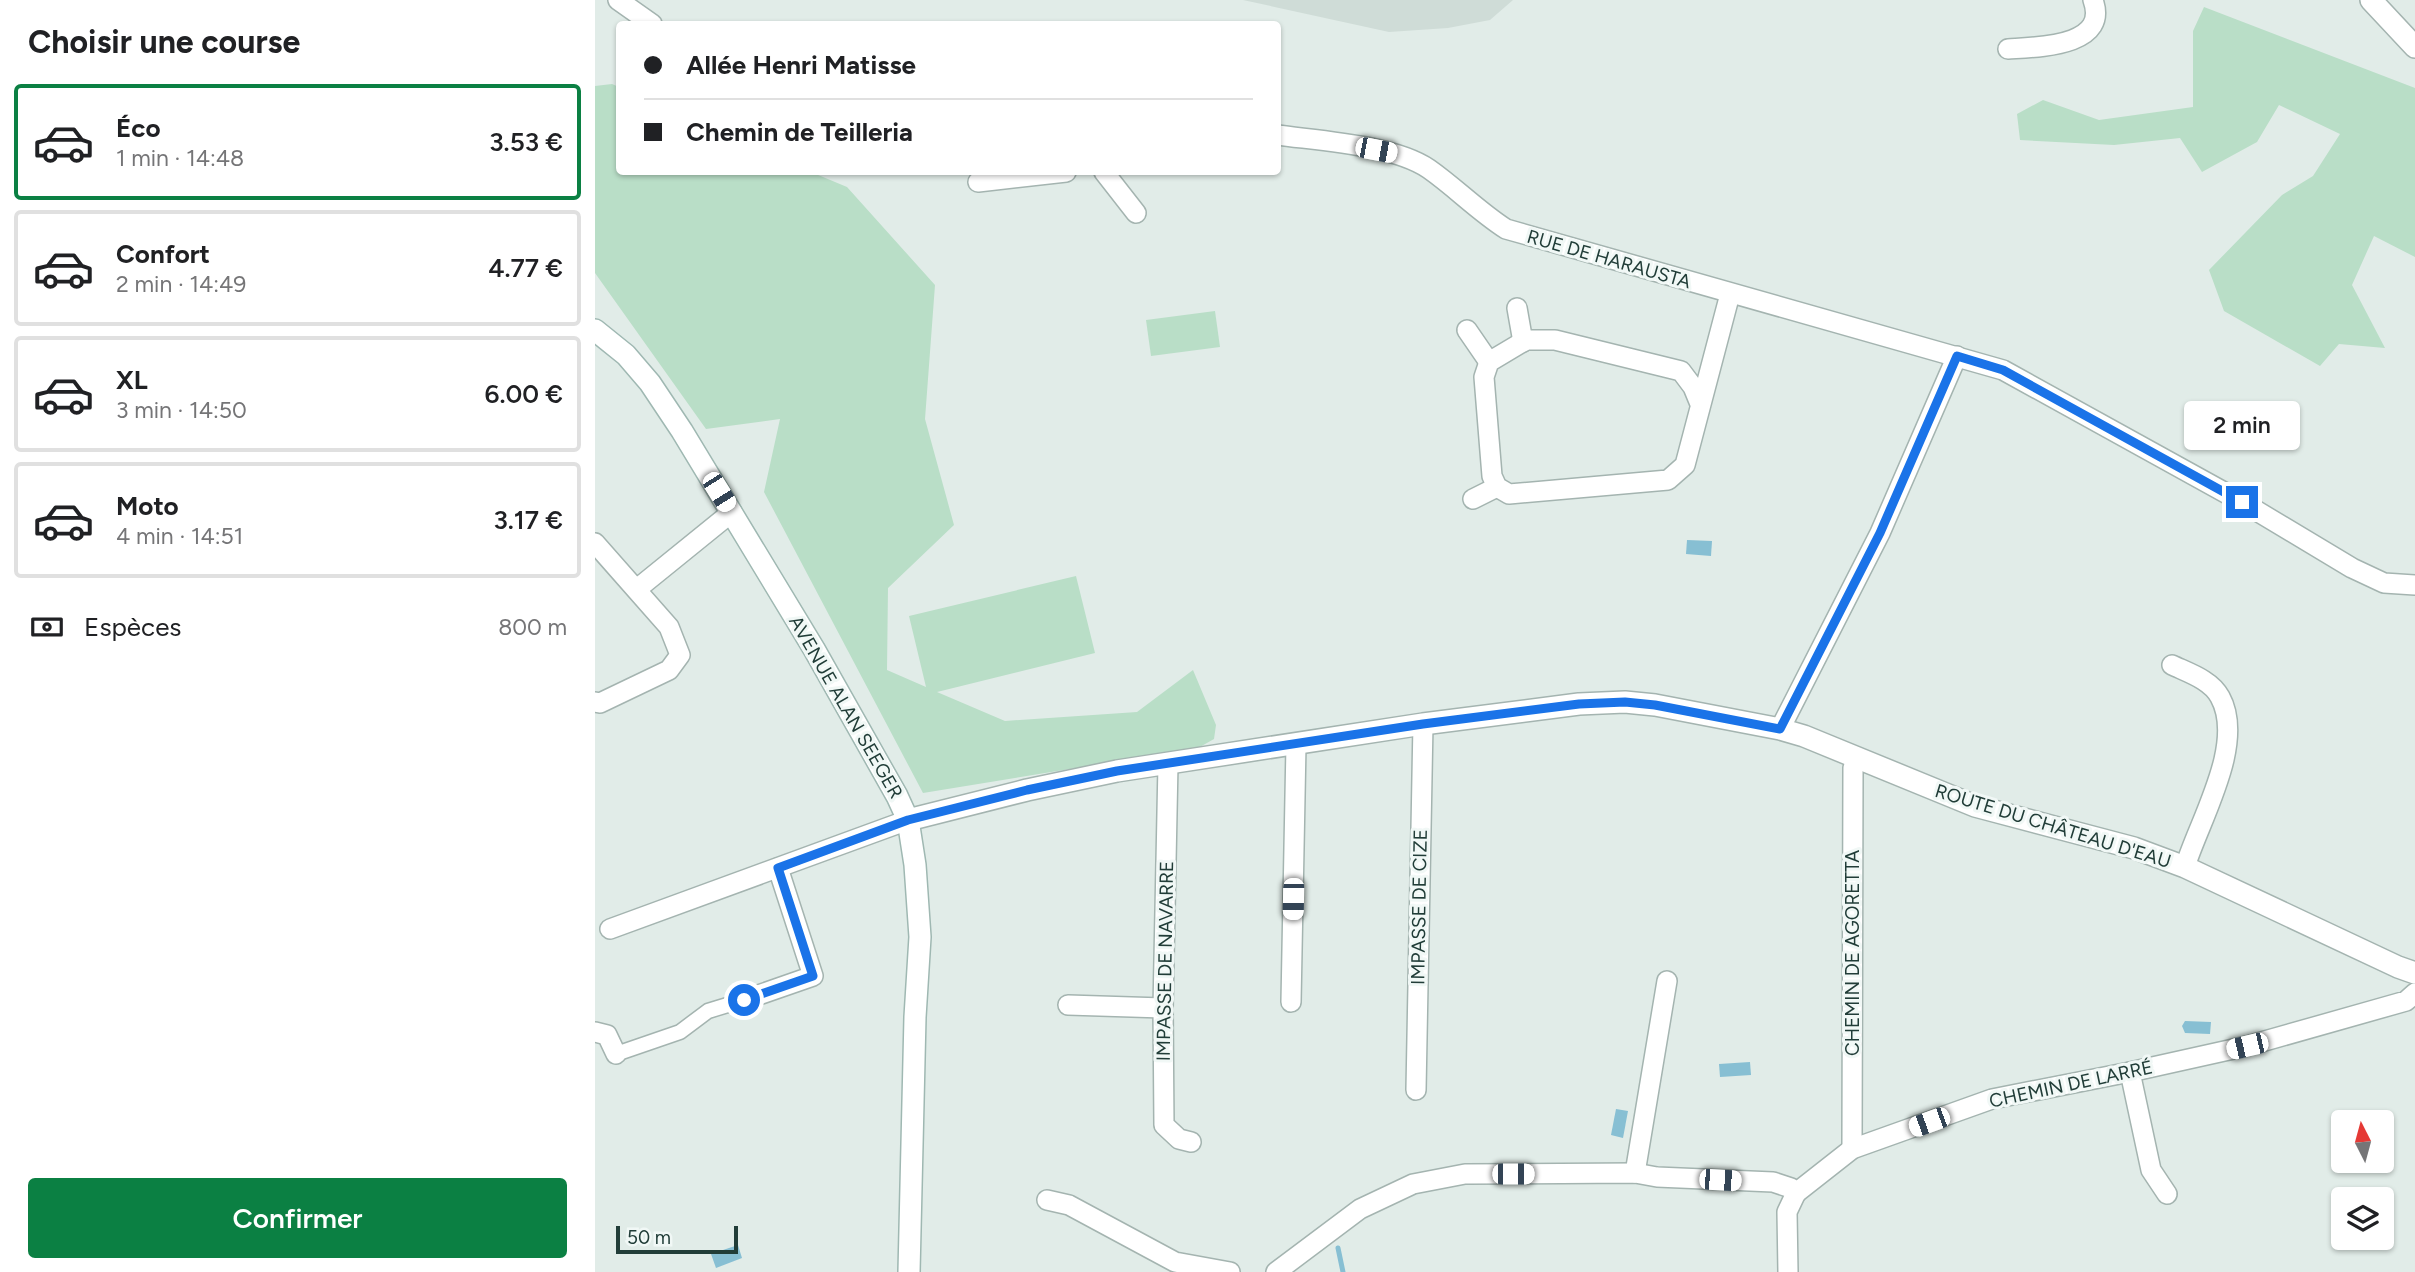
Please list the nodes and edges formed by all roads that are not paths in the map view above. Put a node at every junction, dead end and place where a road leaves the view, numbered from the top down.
1 (618, 0) edge
2 (2094, 0) edge
3 (2371, 0) edge
4 (648, 21) edge
5 (2415, 47) edge
6 (2008, 49) dead end
7 (1281, 136) edge
8 (1040, 175) edge
9 (1106, 175) edge
10 (978, 182) dead end
11 (1136, 213) dead end
12 (1730, 294) junction
13 (1517, 309) dead end
14 (595, 330) edge
15 (1467, 330) dead end
16 (1523, 342) junction
17 (1957, 356) junction
18 (1489, 362) junction
19 (1710, 365) junction
20 (1681, 371) junction
21 (1700, 404) junction
22 (1497, 486) junction
23 (1473, 499) dead end
24 (732, 512) junction
25 (595, 543) edge
26 (2415, 585) edge
27 (637, 589) junction
28 (2172, 665) dead end
29 (595, 702) edge
30 (1423, 724) junction
31 (1780, 729) junction
32 (1296, 744) junction
33 (1857, 758) junction
34 (1168, 764) junction
35 (908, 820) junction
36 (2185, 867) junction
37 (778, 868) junction
38 (610, 929) dead end
39 (2415, 973) edge
40 (1667, 981) dead end
41 (2415, 993) edge
42 (744, 1000) joint
43 (1291, 1002) dead end
44 (1068, 1005) dead end
45 (1163, 1008) junction
46 (595, 1032) edge
47 (616, 1054) joint
48 (2130, 1072) junction
49 (1416, 1090) dead end
50 (1191, 1142) dead end
51 (1852, 1149) junction
52 (1635, 1173) junction
53 (1796, 1192) junction
54 (2168, 1194) dead end
55 (1047, 1200) dead end
56 (909, 1272) edge
57 (1230, 1272) edge
58 (1276, 1272) edge
59 (1788, 1272) edge

1 - 4 street
2 - 6 street
3 - 5 street
7 - 12 street, RUE DE HARAUSTA
8 - 10 street
9 - 11 street
12 - 17 street, RUE DE HARAUSTA
12 - 19 street
13 - 16 street
14 - 24 street, AVENUE ALAN SEEGER
15 - 18 street
16 - 18 street
16 - 20 street
17 - 26 street, RUE DE HARAUSTA
17 - 31 street
18 - 22 street
19 - 20 street
19 - 21 street
20 - 21 street
21 - 22 street
22 - 23 street
24 - 27 street
24 - 35 street, AVENUE ALAN SEEGER
25 - 27 street
27 - 29 street
28 - 36 street
30 - 31 street, ROUTE DU CHÂTEAU D'EAU
30 - 32 street, ROUTE DU CHÂTEAU D'EAU
30 - 49 street, IMPASSE DE CIZE
31 - 33 street, ROUTE DU CHÂTEAU D'EAU
32 - 34 street, ROUTE DU CHÂTEAU D'EAU
32 - 43 street
33 - 36 street, ROUTE DU CHÂTEAU D'EAU
33 - 51 street, CHEMIN DE AGORETTA
34 - 35 street, ROUTE DU CHÂTEAU D'EAU
34 - 45 street, IMPASSE DE NAVARRE
35 - 37 street
35 - 56 street, AVENUE ALAN SEEGER
36 - 39 street, ROUTE DU CHÂTEAU D'EAU
37 - 38 street
37 - 42 street
40 - 52 street
41 - 48 street, CHEMIN DE LARRÉ
42 - 47 street
44 - 45 street
45 - 50 street, IMPASSE DE NAVARRE
46 - 47 street
48 - 51 street, CHEMIN DE LARRÉ
48 - 54 street
51 - 53 street, CHEMIN DE LARRÉ
52 - 53 street
52 - 58 street
53 - 59 street
55 - 57 street

